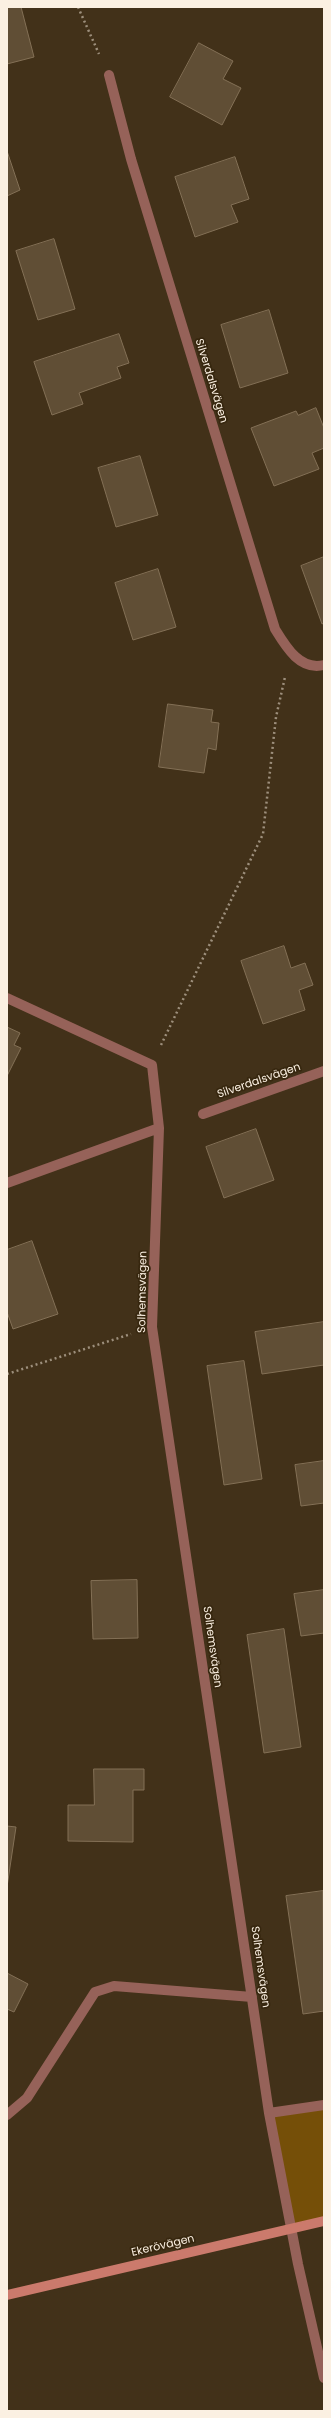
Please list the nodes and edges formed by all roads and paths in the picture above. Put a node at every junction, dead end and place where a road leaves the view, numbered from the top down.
1 (78, 7) edge
2 (109, 75) joint
3 (291, 655) junction
4 (324, 665) edge
5 (7, 998) edge
6 (152, 1065) junction
7 (324, 1071) edge
8 (202, 1114) dead end
9 (159, 1128) junction
10 (7, 1183) edge
11 (152, 1327) junction
12 (7, 1374) edge
13 (252, 1997) junction
14 (324, 2105) edge
15 (269, 2113) junction
16 (7, 2115) edge
17 (324, 2222) edge
18 (292, 2229) junction
19 (7, 2295) edge
20 (324, 2378) edge

1 - 2 path
2 - 3 street, Silverdalsvägen
3 - 4 street
3 - 6 path
5 - 6 street
6 - 9 street, Solhemsvägen
7 - 8 street, Silverdalsvägen
9 - 10 street
9 - 11 street, Solhemsvägen
11 - 12 path
11 - 13 street, Solhemsvägen
13 - 15 street, Solhemsvägen
13 - 16 street
14 - 15 street
15 - 18 street, Solhemsvägen
17 - 18 main road, Ekerövägen
18 - 19 main road, Ekerövägen
18 - 20 street, Solhemsvägen

